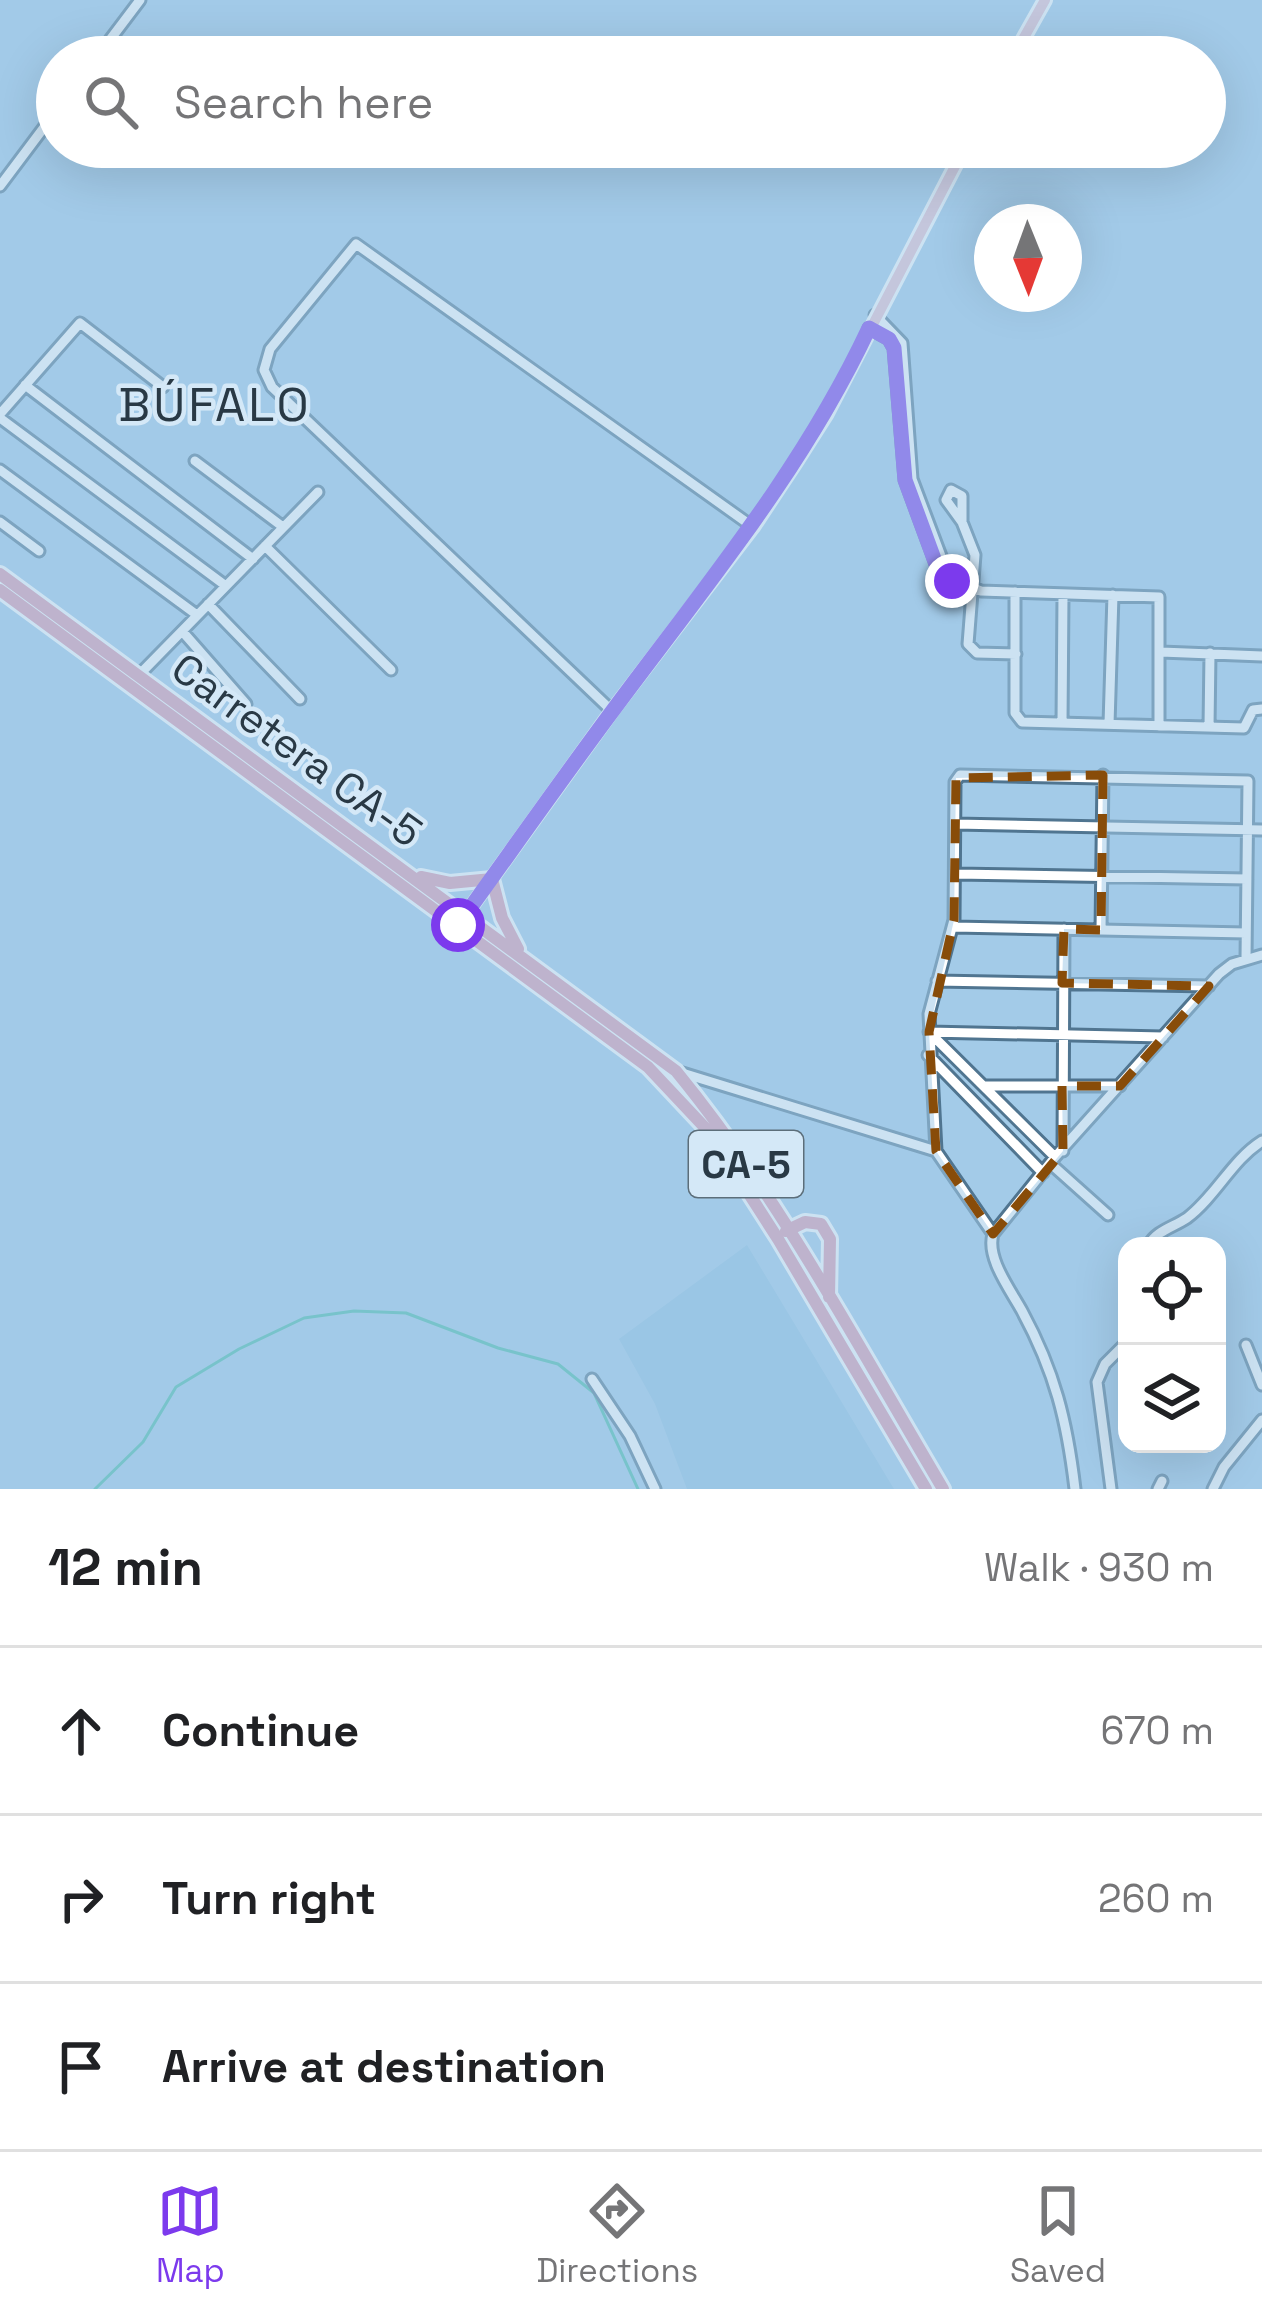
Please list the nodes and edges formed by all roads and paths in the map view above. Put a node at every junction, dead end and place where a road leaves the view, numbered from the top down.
1 (140, 0) edge
2 (1045, 0) edge
3 (113, 36) edge
4 (1025, 36) edge
5 (36, 138) edge
6 (954, 168) edge
7 (0, 185) edge
8 (874, 315) junction
9 (869, 328) junction
10 (25, 385) junction
11 (163, 387) dead end
12 (0, 416) edge
13 (196, 460) dead end
14 (0, 470) edge
15 (317, 492) dead end
16 (0, 522) edge
17 (962, 522) dead end
18 (284, 527) junction
19 (752, 527) junction
20 (265, 546) junction
21 (39, 551) dead end
22 (253, 559) junction
23 (0, 574) edge
24 (947, 581) junction
25 (971, 584) junction
26 (226, 586) junction
27 (0, 590) edge
28 (1015, 592) junction
29 (1063, 595) junction
30 (1113, 595) junction
31 (208, 604) junction
32 (197, 615) junction
33 (182, 631) junction
34 (1161, 652) junction
35 (1210, 653) junction
36 (1016, 654) junction
37 (1262, 656) edge
38 (391, 670) dead end
39 (138, 676) junction
40 (300, 699) dead end
41 (246, 704) dead end
42 (1262, 710) edge
43 (612, 711) junction
44 (1062, 723) junction
45 (1109, 724) junction
46 (1159, 725) junction
47 (1209, 727) junction
48 (1103, 775) junction
49 (955, 824) junction
50 (1102, 826) junction
51 (1249, 830) junction
52 (1262, 830) edge
53 (412, 874) junction
54 (956, 874) junction
55 (1102, 876) junction
56 (492, 879) junction
57 (1247, 879) junction
58 (1262, 909) edge
59 (1246, 911) junction
60 (462, 920) junction
61 (953, 927) junction
62 (1064, 929) junction
63 (1101, 930) junction
64 (1246, 933) junction
65 (522, 955) junction
66 (1262, 955) edge
67 (1246, 958) junction
68 (937, 981) junction
69 (1061, 983) junction
70 (1209, 986) junction
71 (928, 1031) junction
72 (1062, 1036) junction
73 (1163, 1037) junction
74 (928, 1055) junction
75 (676, 1071) junction
76 (984, 1085) junction
77 (1061, 1085) junction
78 (1120, 1086) junction
79 (1262, 1141) edge
80 (936, 1151) junction
81 (1053, 1162) junction
82 (1108, 1215) dead end
83 (783, 1234) junction
84 (993, 1234) junction
85 (1153, 1237) edge
86 (829, 1298) junction
87 (1124, 1345) edge
88 (1246, 1345) dead end
89 (592, 1378) dead end
90 (1262, 1384) edge
91 (1262, 1420) edge
92 (656, 1489) edge
93 (926, 1489) edge
94 (943, 1489) edge
95 (1076, 1489) edge
96 (1111, 1489) edge
97 (1213, 1489) edge

1 - 3 street
2 - 4 main road
5 - 7 street
6 - 8 main road
8 - 9 main road
8 - 24 street
9 - 19 main road
9 - 24 street
10 - 11 street
10 - 12 street
10 - 22 street
12 - 26 street
13 - 18 street
14 - 32 street
15 - 18 street
16 - 21 street
17 - 25 street
18 - 20 street
19 - 43 main road
19 - 43 street
20 - 22 street
20 - 38 street
22 - 26 street
23 - 39 highway, Carretera CA-5 / CA-5
24 - 25 street
25 - 28 street
25 - 36 street
26 - 31 street
27 - 60 highway, Carretera CA-5 / CA-5
28 - 29 street
28 - 36 street
29 - 30 street
29 - 44 street
30 - 34 street
30 - 45 street
31 - 32 street
31 - 40 street
32 - 33 street
33 - 39 street
33 - 41 street
34 - 35 street
34 - 46 street
35 - 37 street
35 - 47 street
36 - 44 street
39 - 53 highway, Carretera CA-5 / CA-5
42 - 47 street
43 - 56 main road
44 - 45 street
45 - 46 street
46 - 47 street
48 - 49 street
48 - 50 street
48 - 51 street
49 - 50 street
49 - 54 street
50 - 51 street
50 - 55 street
51 - 52 street
51 - 57 street
53 - 56 highway
53 - 60 highway, Carretera CA-5 / CA-5
54 - 55 street
54 - 61 street
55 - 57 street
55 - 63 street
56 - 60 main road
56 - 65 highway
57 - 59 street
58 - 59 street
59 - 64 street
60 - 65 highway, Carretera CA-5 / CA-5
60 - 83 highway, Carretera CA-5 / CA-5
61 - 62 street
61 - 68 street
62 - 63 street
62 - 69 street
63 - 64 street
64 - 67 street
65 - 75 highway, Carretera CA-5 / CA-5
66 - 67 street
67 - 70 street
68 - 69 street
68 - 71 street
69 - 70 street
69 - 72 street
70 - 73 street
71 - 72 street
71 - 74 street
71 - 76 street
72 - 73 street
72 - 77 street
73 - 78 street
74 - 80 street
74 - 81 street
75 - 80 street
75 - 83 highway, Carretera CA-5 / CA-5
76 - 77 street
76 - 81 street
77 - 78 street
77 - 81 street
78 - 81 street
79 - 85 street
80 - 84 street
81 - 82 street
81 - 84 street
83 - 86 highway, Carretera CA-5 / CA-5
83 - 86 highway
83 - 93 highway, Carretera CA-5 / CA-5
84 - 95 street
86 - 94 highway, Carretera CA-5 / CA-5
87 - 96 street
88 - 90 street
89 - 92 street
91 - 97 street

